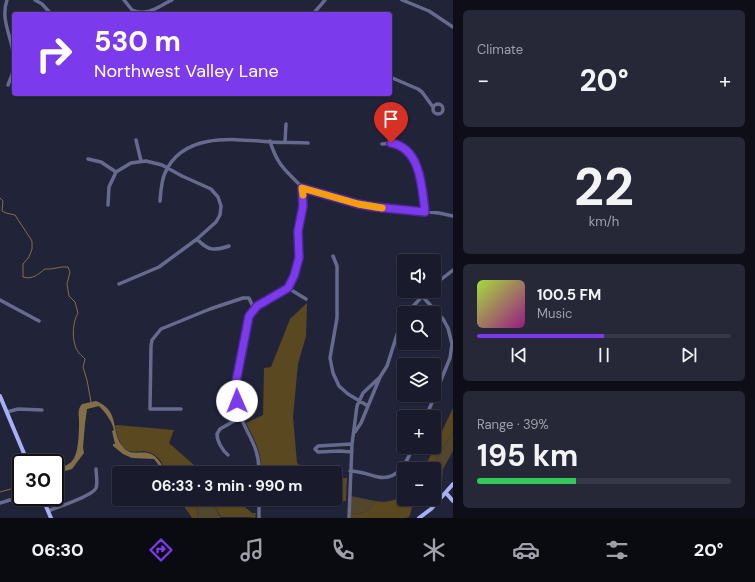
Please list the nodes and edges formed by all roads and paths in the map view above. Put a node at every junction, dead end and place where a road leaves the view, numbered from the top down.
1 (7, 0) edge
2 (35, 0) edge
3 (124, 0) edge
4 (172, 0) edge
5 (326, 0) edge
6 (402, 0) edge
7 (49, 12) edge
8 (135, 12) edge
9 (147, 12) edge
10 (315, 12) edge
11 (5, 18) junction
12 (0, 19) edge
13 (453, 27) edge
14 (12, 45) edge
15 (12, 75) edge
16 (392, 78) edge
17 (8, 85) dead end
18 (433, 107) dead end
19 (286, 124) dead end
20 (136, 140) dead end
21 (270, 142) junction
22 (285, 142) junction
23 (308, 143) dead end
24 (382, 144) dead end
25 (88, 159) dead end
26 (141, 161) junction
27 (168, 168) junction
28 (116, 172) junction
29 (302, 188) junction
30 (223, 196) dead end
31 (219, 199) junction
32 (160, 200) dead end
33 (108, 205) dead end
34 (425, 212) junction
35 (453, 216) edge
36 (197, 239) junction
37 (229, 246) dead end
38 (333, 256) dead end
39 (453, 270) edge
40 (453, 273) edge
41 (448, 275) junction
42 (441, 280) edge
43 (119, 284) dead end
44 (288, 288) junction
45 (420, 298) edge
46 (424, 298) edge
47 (0, 300) edge
48 (306, 300) dead end
49 (413, 306) edge
50 (254, 309) junction
51 (39, 321) dead end
52 (453, 325) edge
53 (448, 328) junction
54 (397, 335) edge
55 (380, 377) junction
56 (0, 396) edge
57 (359, 401) junction
58 (368, 406) junction
59 (181, 409) dead end
60 (42, 410) dead end
61 (429, 410) edge
62 (7, 412) junction
63 (241, 417) junction
64 (354, 433) junction
65 (352, 444) junction
66 (352, 452) junction
67 (24, 454) edge
68 (228, 454) dead end
69 (410, 454) edge
70 (259, 466) edge
71 (96, 469) dead end
72 (350, 471) junction
73 (453, 484) edge
74 (446, 493) junction
75 (10, 500) dead end
76 (453, 501) edge
77 (0, 503) edge
78 (46, 506) edge
79 (259, 506) edge
80 (48, 511) junction
81 (51, 518) edge
82 (259, 518) edge
83 (348, 518) edge
84 (419, 518) edge

1 - 11 street
2 - 7 street
3 - 8 street
4 - 9 street
5 - 10 street
6 - 13 street
11 - 12 street
11 - 14 street
15 - 17 street
16 - 18 street
19 - 22 street
20 - 26 street
21 - 22 street
21 - 27 street
21 - 29 street
22 - 23 street
24 - 34 street
25 - 28 street
26 - 27 street
26 - 28 street
27 - 31 street
27 - 32 street
28 - 33 street
29 - 34 street
29 - 44 street
30 - 31 street
31 - 36 street
34 - 35 street
36 - 37 street
36 - 43 street
38 - 57 street
39 - 41 street
40 - 41 street
41 - 42 street
44 - 48 street
44 - 50 street
45 - 49 street
46 - 53 street
47 - 51 street
50 - 59 street
50 - 63 street
52 - 53 street
53 - 61 street
54 - 55 street
55 - 57 street
55 - 58 street
56 - 62 main road
57 - 58 street
57 - 64 street
58 - 64 street
60 - 62 street
62 - 67 main road
63 - 68 street
63 - 70 street
64 - 65 street
65 - 66 street
65 - 66 street
66 - 72 street
69 - 72 street
71 - 80 street
72 - 83 street
73 - 74 main road
74 - 76 main road
74 - 84 main road
75 - 77 street
78 - 80 main road
79 - 82 street
80 - 81 main road

